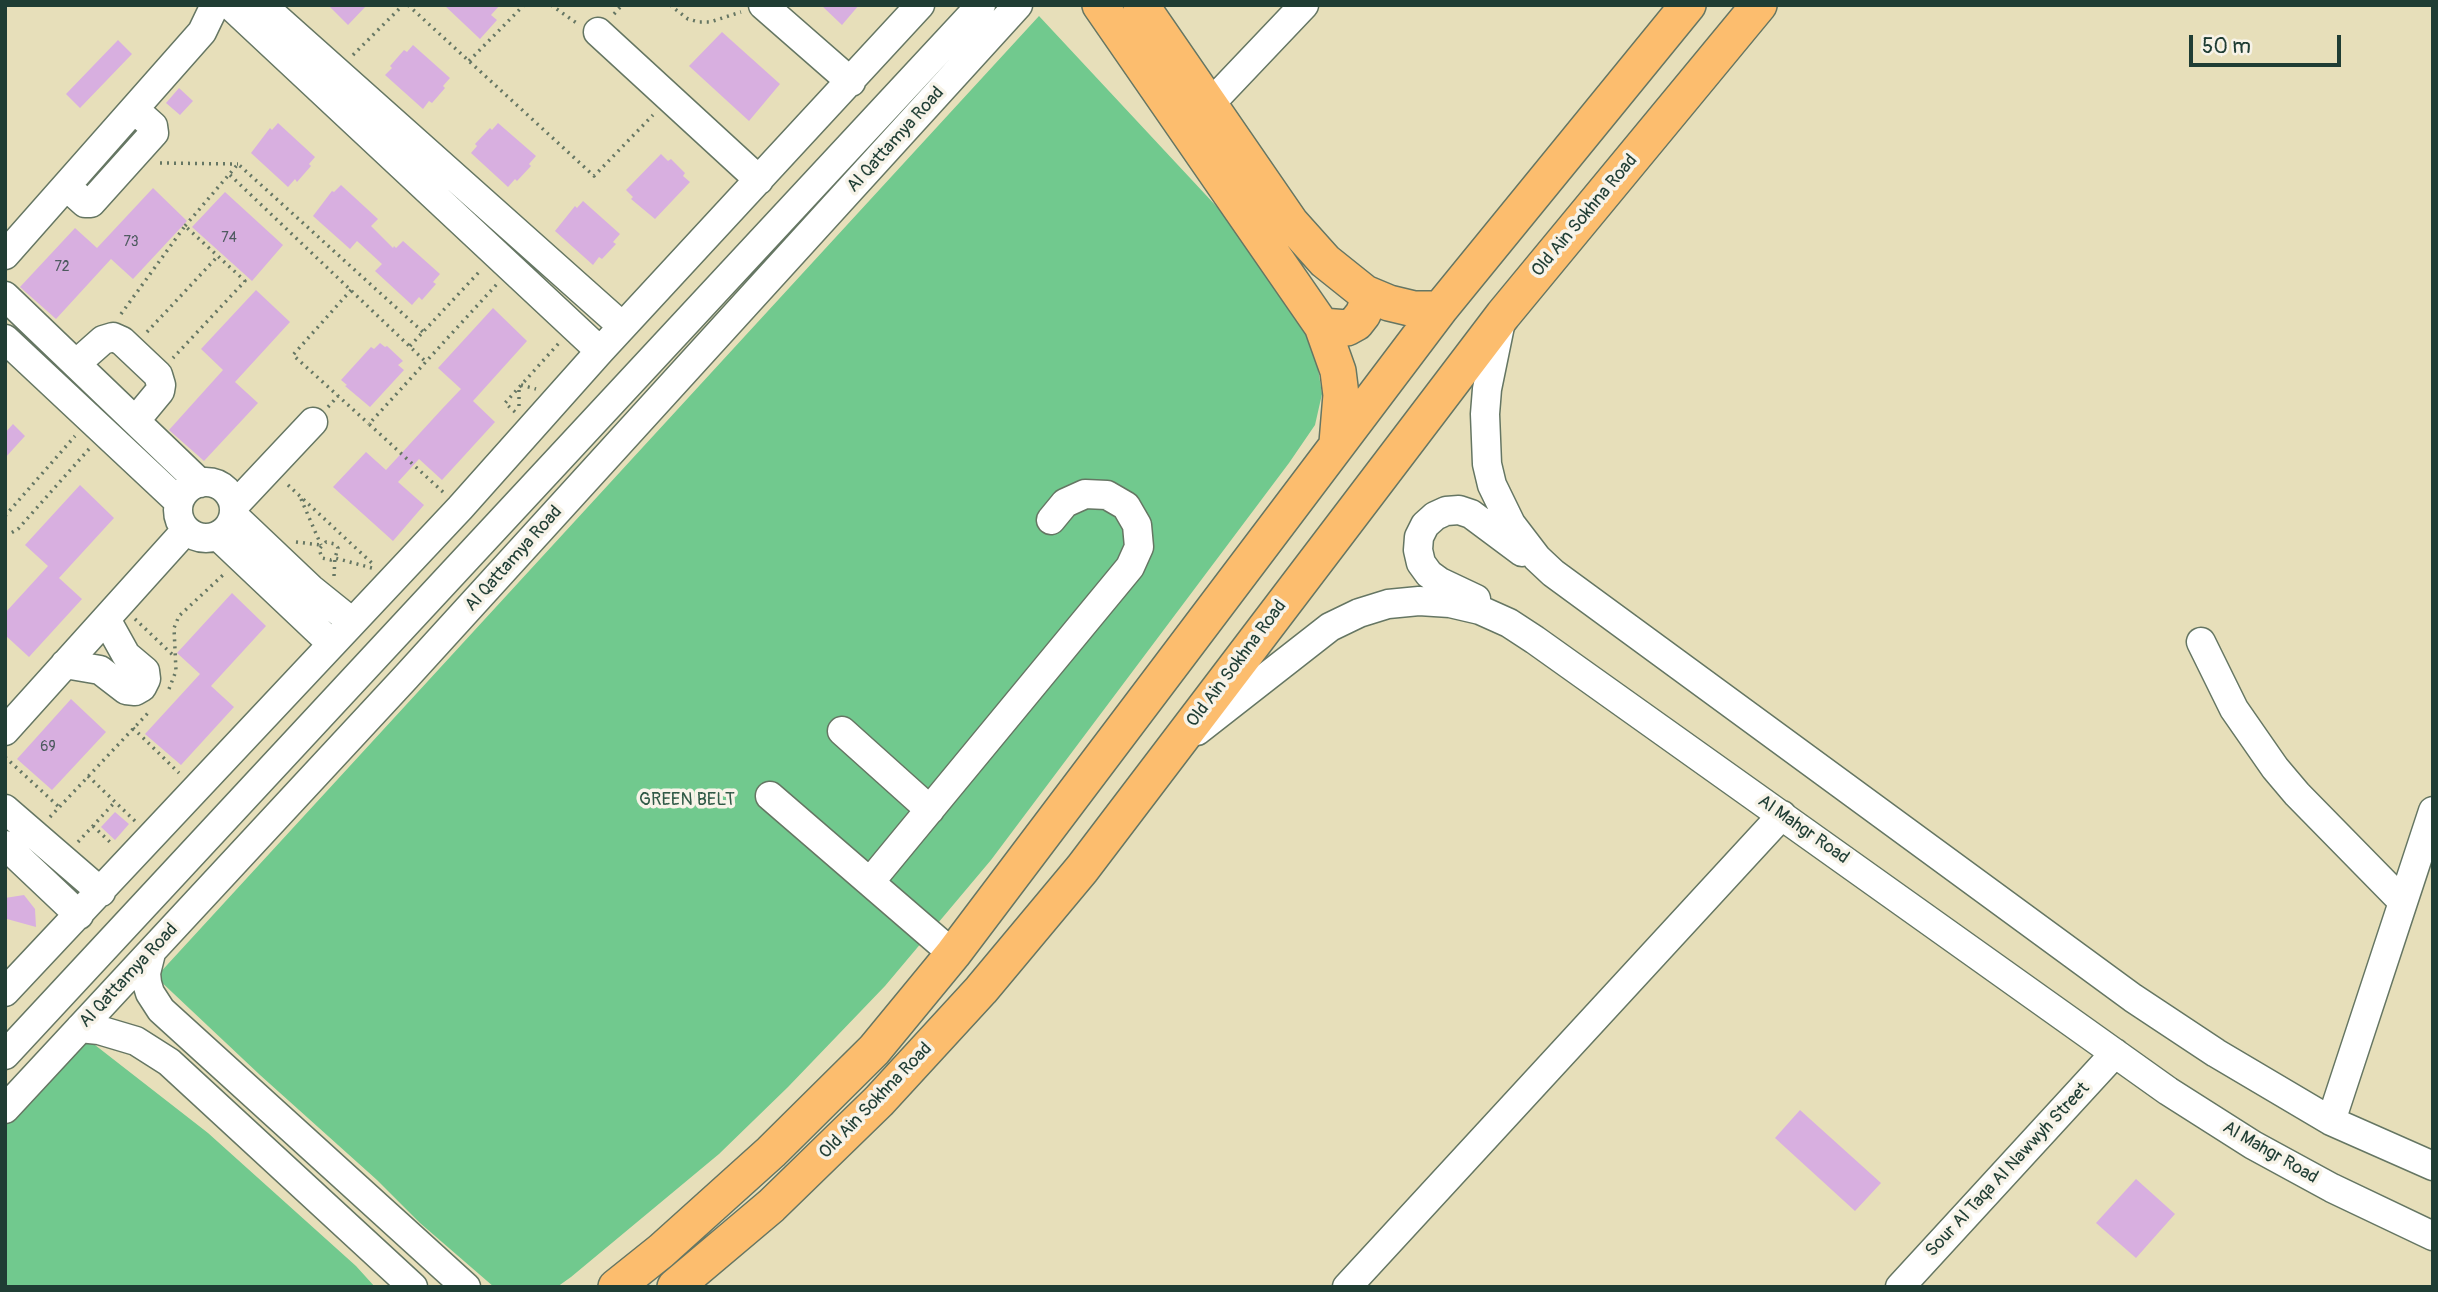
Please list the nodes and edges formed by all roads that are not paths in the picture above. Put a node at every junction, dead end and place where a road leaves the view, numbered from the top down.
1 (763, 5) edge
2 (920, 5) edge
3 (981, 5) edge
4 (1018, 5) edge
5 (1100, 5) edge
6 (1142, 5) edge
7 (1304, 5) edge
8 (1688, 5) edge
9 (1759, 5) edge
10 (238, 7) edge
11 (598, 32) road end
12 (879, 52) junction
13 (851, 82) junction
14 (911, 82) junction
15 (1210, 104) junction
16 (134, 109) junction
17 (759, 180) junction
18 (66, 186) junction
19 (5, 255) edge
20 (1365, 293) junction
21 (5, 296) edge
22 (1440, 309) junction
23 (1503, 315) junction
24 (622, 326) junction
25 (1322, 326) junction
26 (5, 339) edge
27 (600, 351) junction
28 (77, 363) junction
29 (136, 420) junction
30 (313, 422) dead end
31 (1337, 443) junction
32 (200, 483) junction
33 (179, 502) junction
34 (229, 519) junction
35 (1051, 520) dead end
36 (186, 530) junction
37 (1553, 573) junction
38 (112, 612) junction
39 (352, 622) junction
40 (1509, 622) junction
41 (2201, 642) dead end
42 (331, 643) junction
43 (379, 650) junction
44 (65, 664) junction
45 (406, 677) junction
46 (5, 731) edge
47 (842, 731) dead end
48 (1170, 752) junction
49 (770, 796) dead end
50 (5, 809) edge
51 (930, 810) junction
52 (2433, 811) edge
53 (1782, 815) junction
54 (5, 845) edge
55 (870, 882) junction
56 (101, 892) junction
57 (2402, 901) junction
58 (79, 915) junction
59 (151, 953) junction
60 (953, 954) junction
61 (5, 992) edge
62 (160, 1010) junction
63 (80, 1028) junction
64 (136, 1041) junction
65 (2115, 1053) junction
66 (5, 1055) edge
67 (5, 1109) edge
68 (2330, 1121) junction
69 (2433, 1166) edge
70 (2433, 1236) edge
71 (413, 1287) edge
72 (466, 1287) edge
73 (616, 1287) edge
74 (675, 1287) edge
75 (1347, 1287) edge
76 (1900, 1287) edge

1 - 13 street
2 - 12 street
3 - 14 street, Al Qattamya Road
4 - 45 street, Al Qattamya Road
5 - 25 main road
6 - 15 main road
7 - 15 street
8 - 22 main road
9 - 23 main road, Old Ain Sokhna Road
10 - 16 street
10 - 24 street
10 - 27 street
11 - 17 street
12 - 13 street
12 - 14 street
13 - 17 street
14 - 43 street, Al Qattamya Road
15 - 20 main road
16 - 18 street
16 - 18 street
17 - 24 street
18 - 19 street
20 - 22 main road
20 - 25 main road
21 - 28 street
22 - 31 main road
23 - 37 street
23 - 48 main road, Old Ain Sokhna Road
24 - 27 street
25 - 31 main road
26 - 33 street
27 - 39 street
28 - 29 street
28 - 29 street
29 - 32 street
30 - 34 street
31 - 60 main road
32 - 33 street
32 - 34 street
33 - 36 street
34 - 36 street
34 - 39 street
34 - 42 street
35 - 51 street
36 - 38 street
37 - 40 street
37 - 68 street
38 - 44 street
38 - 44 street
39 - 42 street
40 - 48 street, Al Mahgr Road
40 - 53 street, Al Mahgr Road
41 - 57 street
42 - 56 street
43 - 45 street
43 - 66 street, Al Qattamya Road
44 - 46 street
45 - 59 street, Al Qattamya Road
47 - 51 street
48 - 74 main road, Old Ain Sokhna Road
49 - 55 street
50 - 56 street
51 - 55 street
52 - 57 street
53 - 65 street, Al Mahgr Road
53 - 75 street
54 - 58 street
55 - 60 street
56 - 58 street
57 - 68 street
58 - 61 street
59 - 62 street
59 - 63 street, Al Qattamya Road
60 - 73 main road
62 - 64 street
62 - 72 street
63 - 64 street
63 - 67 street, Al Qattamya Road
64 - 71 street
65 - 70 street, Al Mahgr Road
65 - 76 street, Sour Al Taqa Al Nawwyh Street
68 - 69 street

